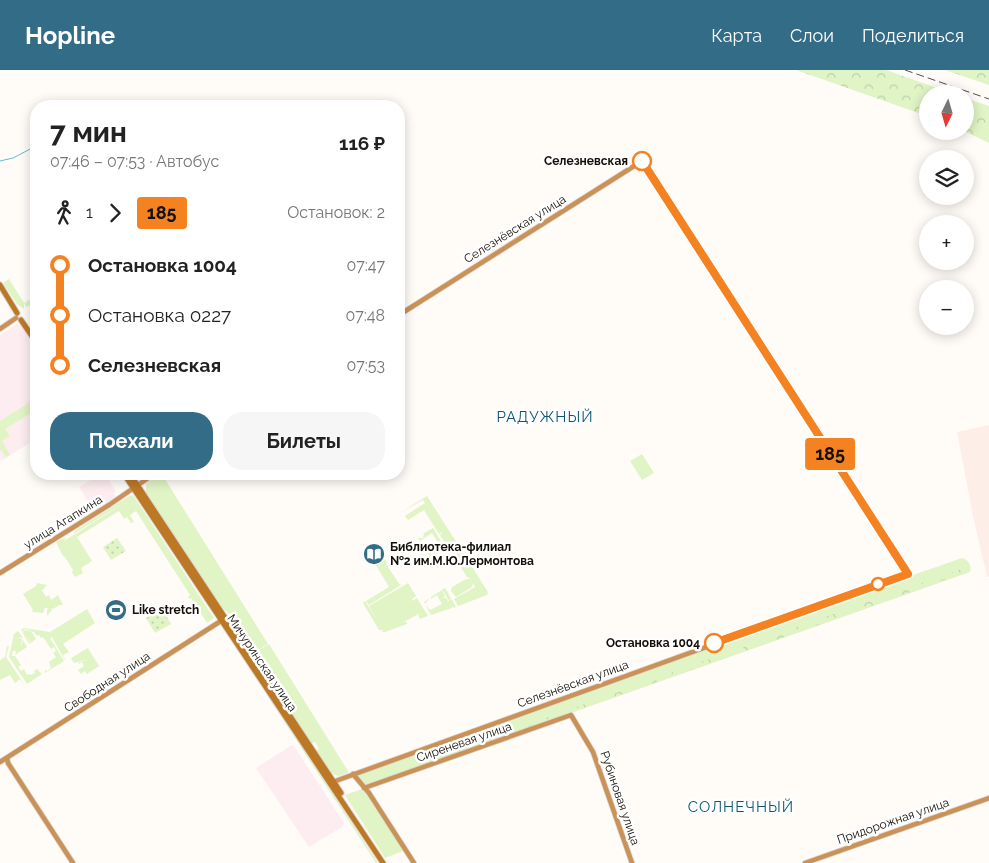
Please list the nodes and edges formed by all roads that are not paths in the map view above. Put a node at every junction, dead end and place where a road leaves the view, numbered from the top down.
1 (0, 286) edge
2 (405, 311) edge
3 (18, 317) junction
4 (0, 330) edge
5 (30, 334) edge
6 (130, 480) edge
7 (133, 480) edge
8 (146, 480) edge
9 (136, 487) junction
10 (0, 573) edge
11 (224, 619) junction
12 (571, 715) joint
13 (7, 758) junction
14 (0, 762) edge
15 (353, 774) junction
16 (331, 782) junction
17 (364, 788) junction
18 (989, 798) edge
19 (72, 863) edge
20 (384, 863) edge
21 (414, 863) edge
22 (632, 863) edge
23 (804, 863) edge

1 - 3 main road
2 - 15 street, Селезнёвская улица
3 - 4 street
3 - 5 main road
6 - 9 main road, Мичуринская улица
7 - 9 main road, Мичуринская улица
8 - 9 street
9 - 10 street, улица Агапкина
9 - 11 main road, Мичуринская улица
11 - 13 street, Свободная улица
11 - 16 main road, Мичуринская улица
12 - 17 street, Сиреневая улица
12 - 22 street, Рубиновая улица
13 - 14 street, Свободная улица
13 - 19 street
15 - 16 street, Селезнёвская улица
15 - 17 street
16 - 20 main road, Мичуринская улица
17 - 21 street
18 - 23 street, Придорожная улица

